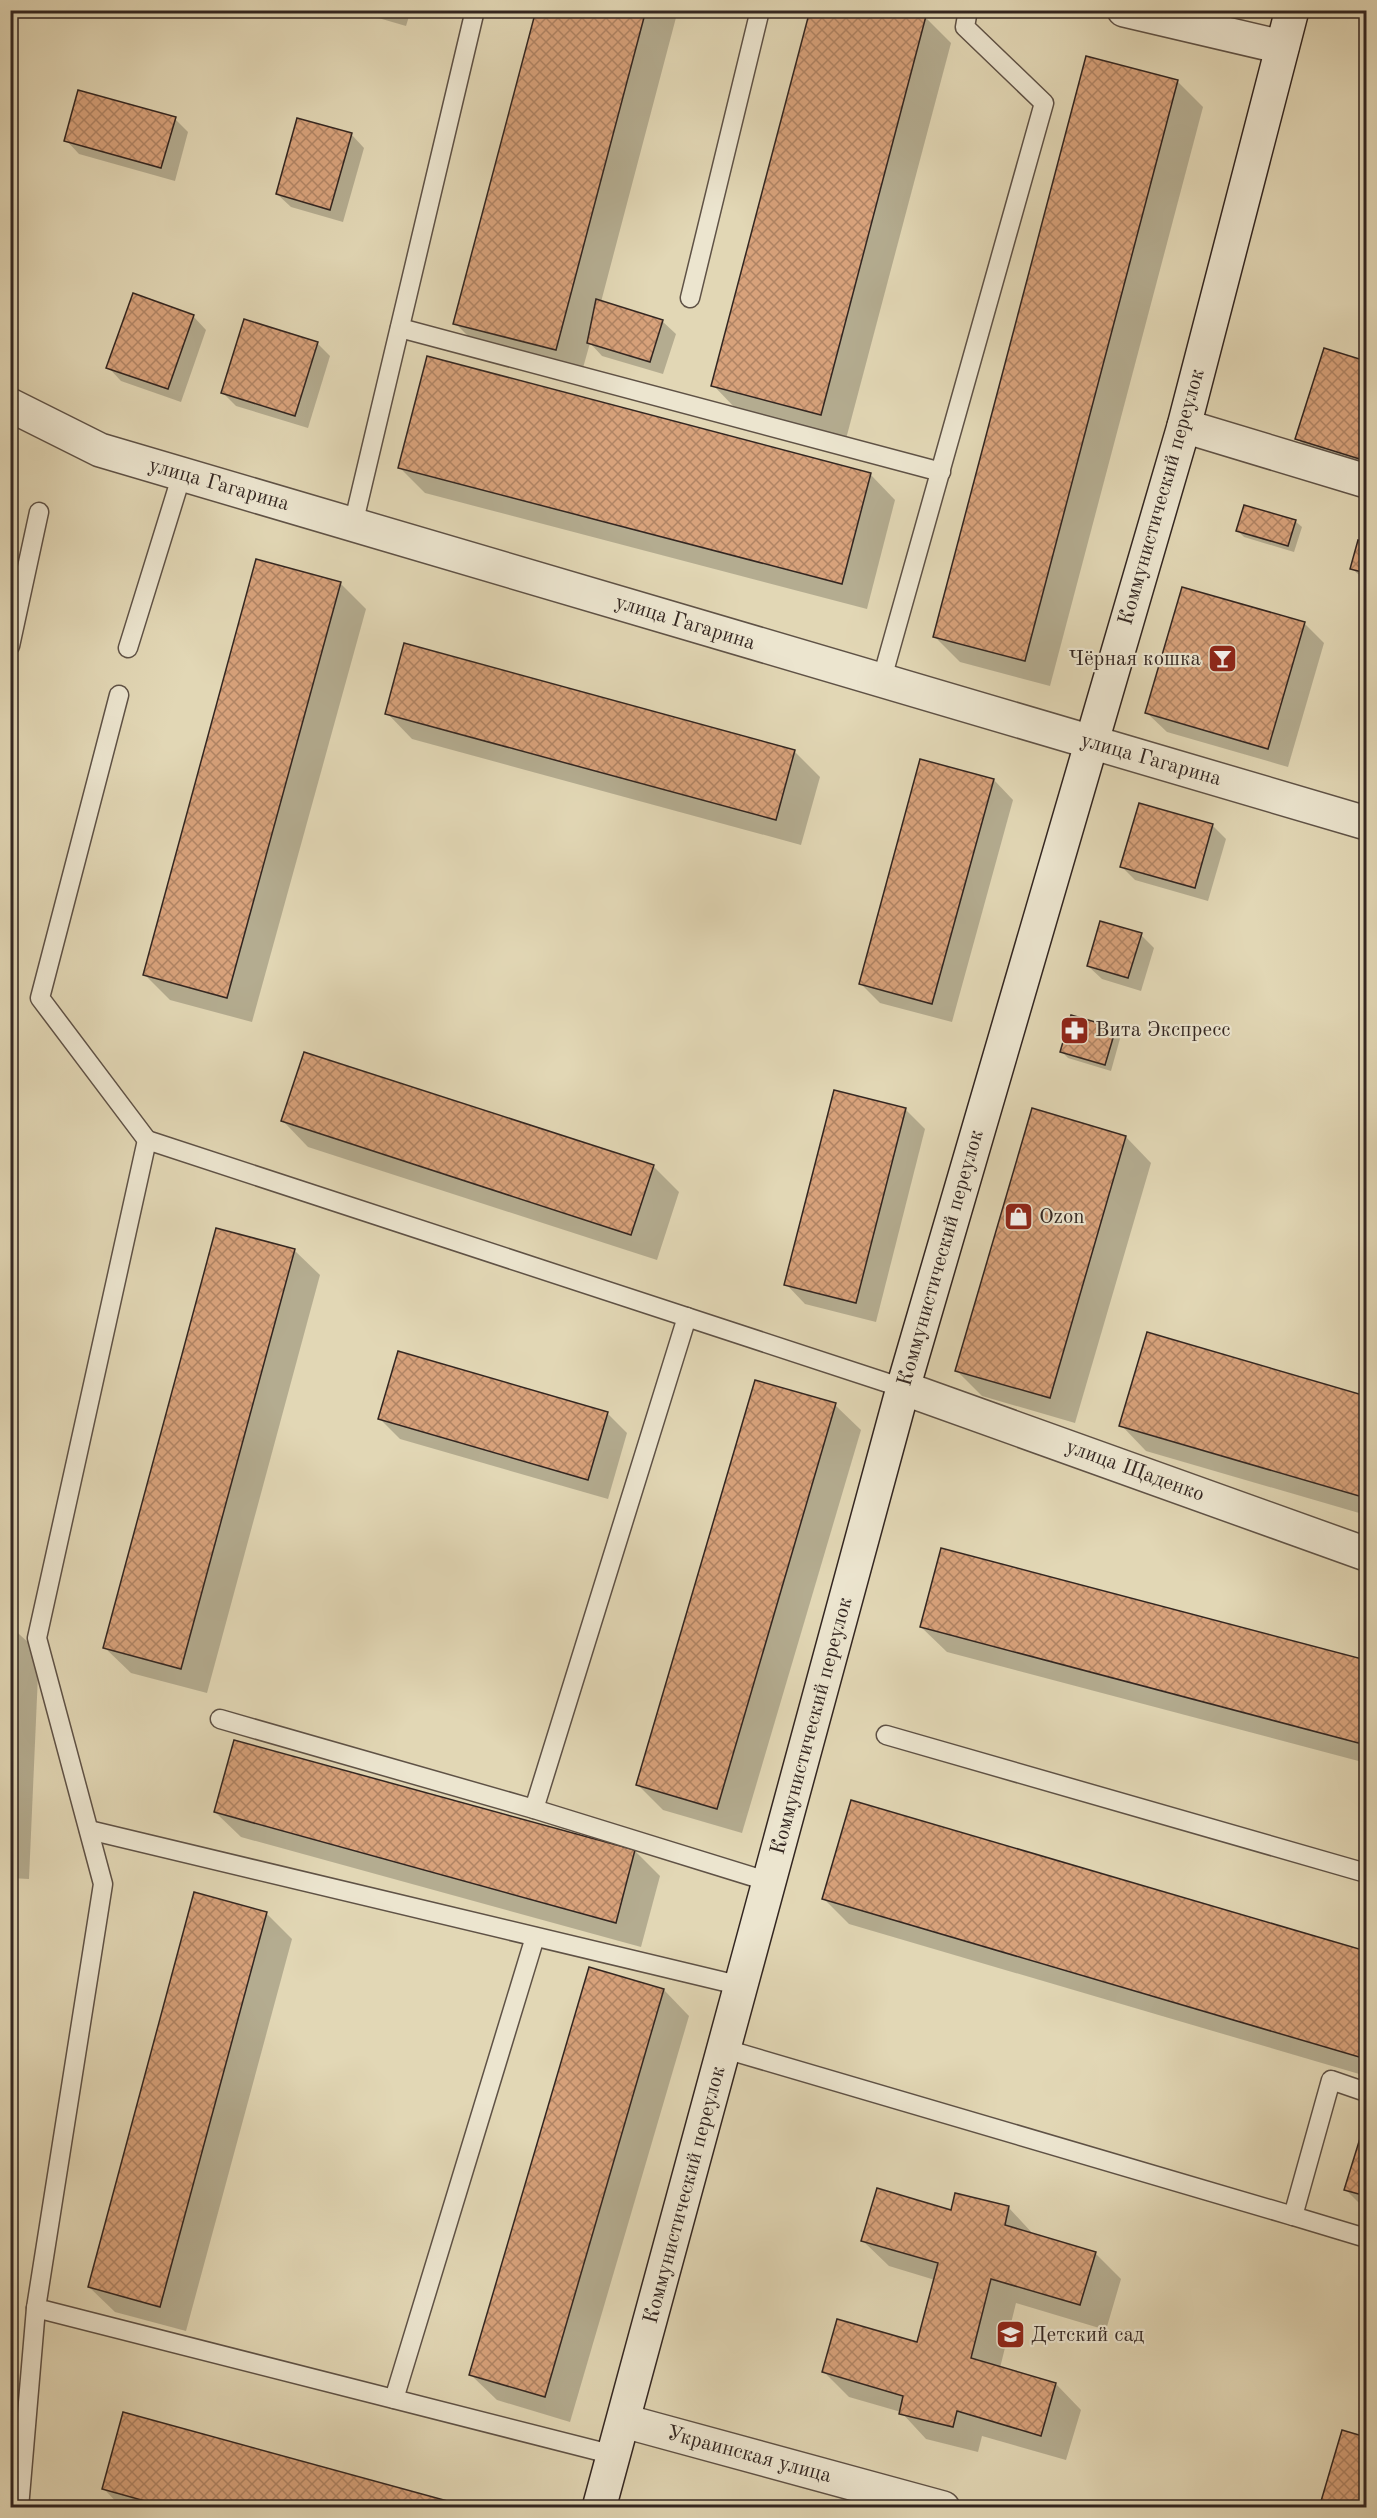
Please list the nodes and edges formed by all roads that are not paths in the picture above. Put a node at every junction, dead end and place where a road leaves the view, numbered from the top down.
1 (475, 10) edge
2 (760, 10) edge
3 (968, 10) edge
4 (1124, 10) edge
5 (1292, 10) edge
6 (1282, 47) junction
7 (690, 298) dead end
8 (400, 328) junction
9 (10, 405) edge
10 (1184, 426) junction
11 (941, 472) junction
12 (182, 474) junction
13 (1366, 481) edge
14 (39, 512) dead end
15 (353, 525) junction
16 (10, 646) edge
17 (128, 648) dead end
18 (881, 682) junction
19 (118, 695) dead end
20 (1092, 743) junction
21 (1366, 823) edge
22 (147, 1140) junction
23 (687, 1317) junction
24 (903, 1388) junction
25 (1366, 1554) edge
26 (220, 1719) dead end
27 (886, 1735) dead end
28 (534, 1809) junction
29 (89, 1830) junction
30 (1366, 1873) edge
31 (770, 1882) junction
32 (536, 1937) junction
33 (742, 1986) junction
34 (725, 2049) junction
35 (1366, 2090) edge
36 (1293, 2216) junction
37 (1366, 2238) edge
38 (36, 2308) junction
39 (394, 2399) junction
40 (624, 2421) junction
41 (614, 2455) junction
42 (19, 2508) edge
43 (600, 2508) edge
44 (943, 2508) edge

1 - 8 lane
2 - 7 lane
3 - 11 lane
4 - 6 street
5 - 6 street, Коммунистический переулок
6 - 10 street, Коммунистический переулок
8 - 11 lane
8 - 15 lane
9 - 12 street, улица Гагарина
10 - 13 street
10 - 20 street, Коммунистический переулок
11 - 18 lane
12 - 15 street, улица Гагарина
12 - 17 lane
14 - 16 lane
15 - 18 street, улица Гагарина
18 - 20 street, улица Гагарина
19 - 22 lane
20 - 21 street, улица Гагарина
20 - 24 street, Коммунистический переулок
22 - 23 lane
22 - 29 lane
23 - 24 lane
23 - 28 lane
24 - 25 street, улица Щаденко
24 - 31 street, Коммунистический переулок
26 - 28 lane
27 - 30 lane
28 - 31 lane
29 - 32 lane
29 - 38 lane
31 - 33 street, Коммунистический переулок
32 - 33 lane
32 - 39 lane
33 - 34 street, Коммунистический переулок
34 - 36 lane
34 - 40 street, Коммунистический переулок
35 - 36 lane
36 - 37 lane
38 - 39 lane
38 - 42 lane
39 - 41 lane
40 - 41 street, Коммунистический переулок
40 - 44 street, Украинская улица
41 - 43 street, Коммунистический переулок

